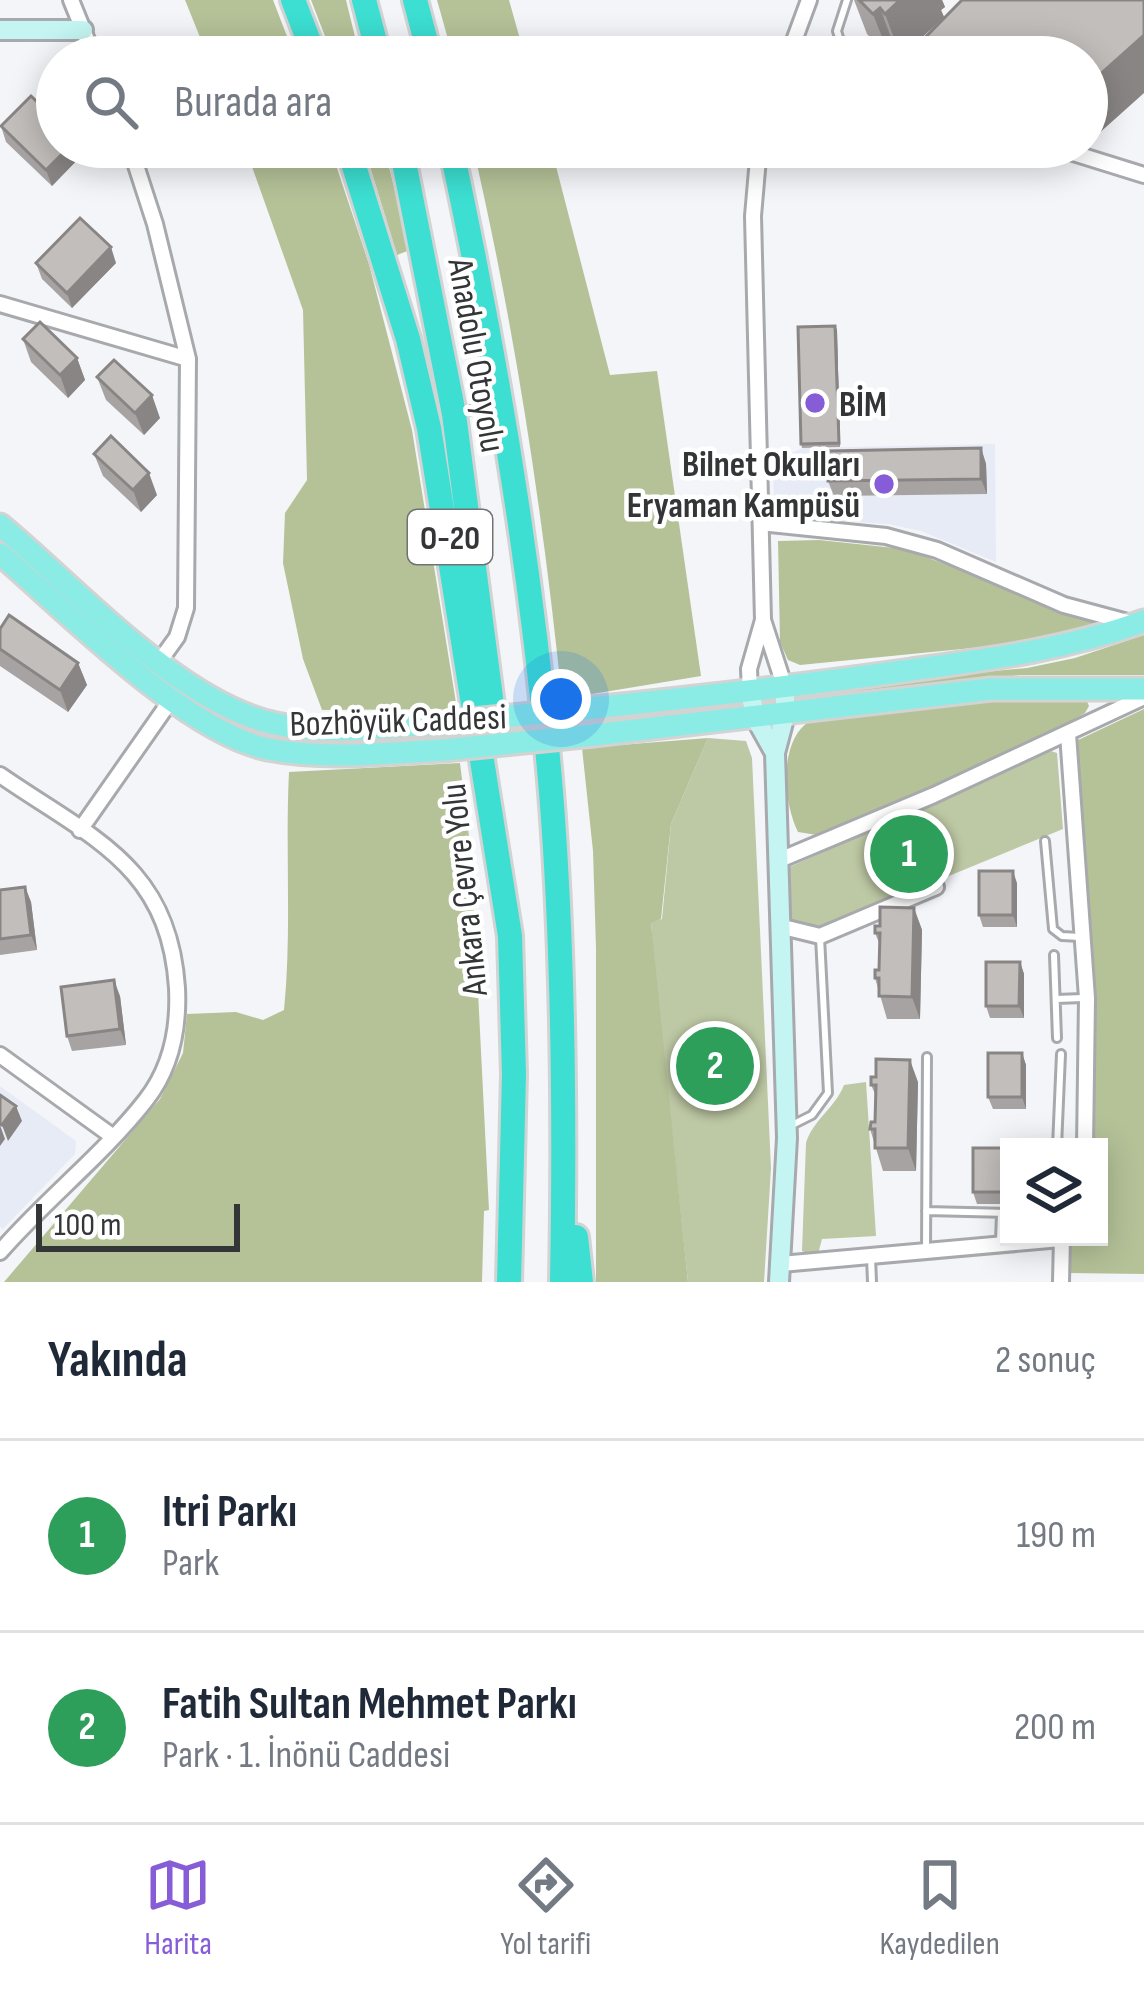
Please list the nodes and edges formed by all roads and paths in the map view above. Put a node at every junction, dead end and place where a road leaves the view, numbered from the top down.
1 (71, 0) edge
2 (293, 0) edge
3 (364, 0) edge
4 (415, 0) edge
5 (809, 0) edge
6 (847, 0) edge
7 (0, 30) edge
8 (83, 30) junction
9 (85, 36) edge
10 (307, 36) edge
11 (374, 36) edge
12 (424, 36) edge
13 (796, 36) edge
14 (839, 36) edge
15 (1108, 164) edge
16 (137, 168) edge
17 (355, 168) edge
18 (405, 168) edge
19 (455, 168) edge
20 (757, 168) edge
21 (1144, 176) edge
22 (0, 304) edge
23 (188, 359) junction
24 (502, 404) junction
25 (454, 414) junction
26 (761, 524) junction
27 (0, 525) edge
28 (0, 554) edge
29 (763, 620) junction
30 (1140, 622) edge
31 (159, 662) junction
32 (785, 688) junction
33 (1108, 688) junction
34 (750, 692) junction
35 (1144, 693) edge
36 (171, 700) junction
37 (1112, 713) junction
38 (785, 715) junction
39 (756, 719) junction
40 (1069, 734) junction
41 (775, 753) junction
42 (0, 775) edge
43 (80, 830) junction
44 (1045, 841) dead end
45 (777, 861) junction
46 (936, 887) dead end
47 (779, 926) junction
48 (820, 935) junction
49 (510, 936) junction
50 (1084, 936) junction
51 (1054, 955) dead end
52 (1087, 998) junction
53 (1055, 999) junction
54 (1057, 1038) dead end
55 (1061, 1054) dead end
56 (0, 1055) edge
57 (927, 1057) dead end
58 (787, 1127) junction
59 (112, 1136) junction
60 (1058, 1138) edge
61 (1085, 1138) edge
62 (565, 1142) junction
63 (926, 1210) junction
64 (1000, 1214) edge
65 (1000, 1240) edge
66 (3, 1244) edge
67 (999, 1245) joint
68 (1061, 1246) edge
69 (926, 1252) junction
70 (871, 1257) junction
71 (780, 1273) edge
72 (509, 1282) edge
73 (562, 1282) edge
74 (581, 1282) edge
75 (872, 1282) edge
76 (1061, 1282) edge

1 - 8 street
2 - 10 highway
3 - 11 highway
4 - 12 highway
5 - 13 street
6 - 14 lane
7 - 8 street
8 - 9 street
15 - 21 street
16 - 23 street
17 - 49 highway, Ankara Çevre Yolu / O-20
18 - 25 highway, Anadolu Otoyolu
19 - 24 highway, O-20
20 - 26 street
22 - 23 street
23 - 31 street
24 - 25 lane
24 - 62 highway, O-20
25 - 49 highway, Anadolu Otoyolu
26 - 29 street
26 - 30 street
27 - 31 main road, Bozhöyük Caddesi
28 - 36 main road, Bozhöyük Caddesi
29 - 32 street
29 - 34 street
30 - 32 main road, Bozhöyük Caddesi
31 - 34 main road, Bozhöyük Caddesi, bridge
32 - 34 main road, Bozhöyük Caddesi
32 - 38 street
33 - 35 main road, Bozhöyük Caddesi
33 - 37 street
33 - 38 main road, Bozhöyük Caddesi
34 - 39 street
35 - 37 street
36 - 39 main road, Bozhöyük Caddesi, bridge
36 - 43 street
37 - 40 street
38 - 39 main road, Bozhöyük Caddesi
38 - 41 street
39 - 41 street
40 - 45 street
40 - 50 street
41 - 45 street
42 - 43 street
43 - 59 street
44 - 50 lane
45 - 47 street
46 - 48 street
47 - 48 street
47 - 58 street
48 - 58 lane
49 - 72 highway, Ankara Çevre Yolu / O-20
50 - 52 street
51 - 53 lane
52 - 53 lane
52 - 61 street
53 - 54 lane
55 - 60 lane
56 - 59 street
57 - 63 lane
58 - 71 street
59 - 66 street
62 - 73 highway, O-20
62 - 74 highway
63 - 64 lane
63 - 69 lane
65 - 67 lane
67 - 69 street
68 - 76 street
69 - 70 street
70 - 71 street
70 - 75 lane

